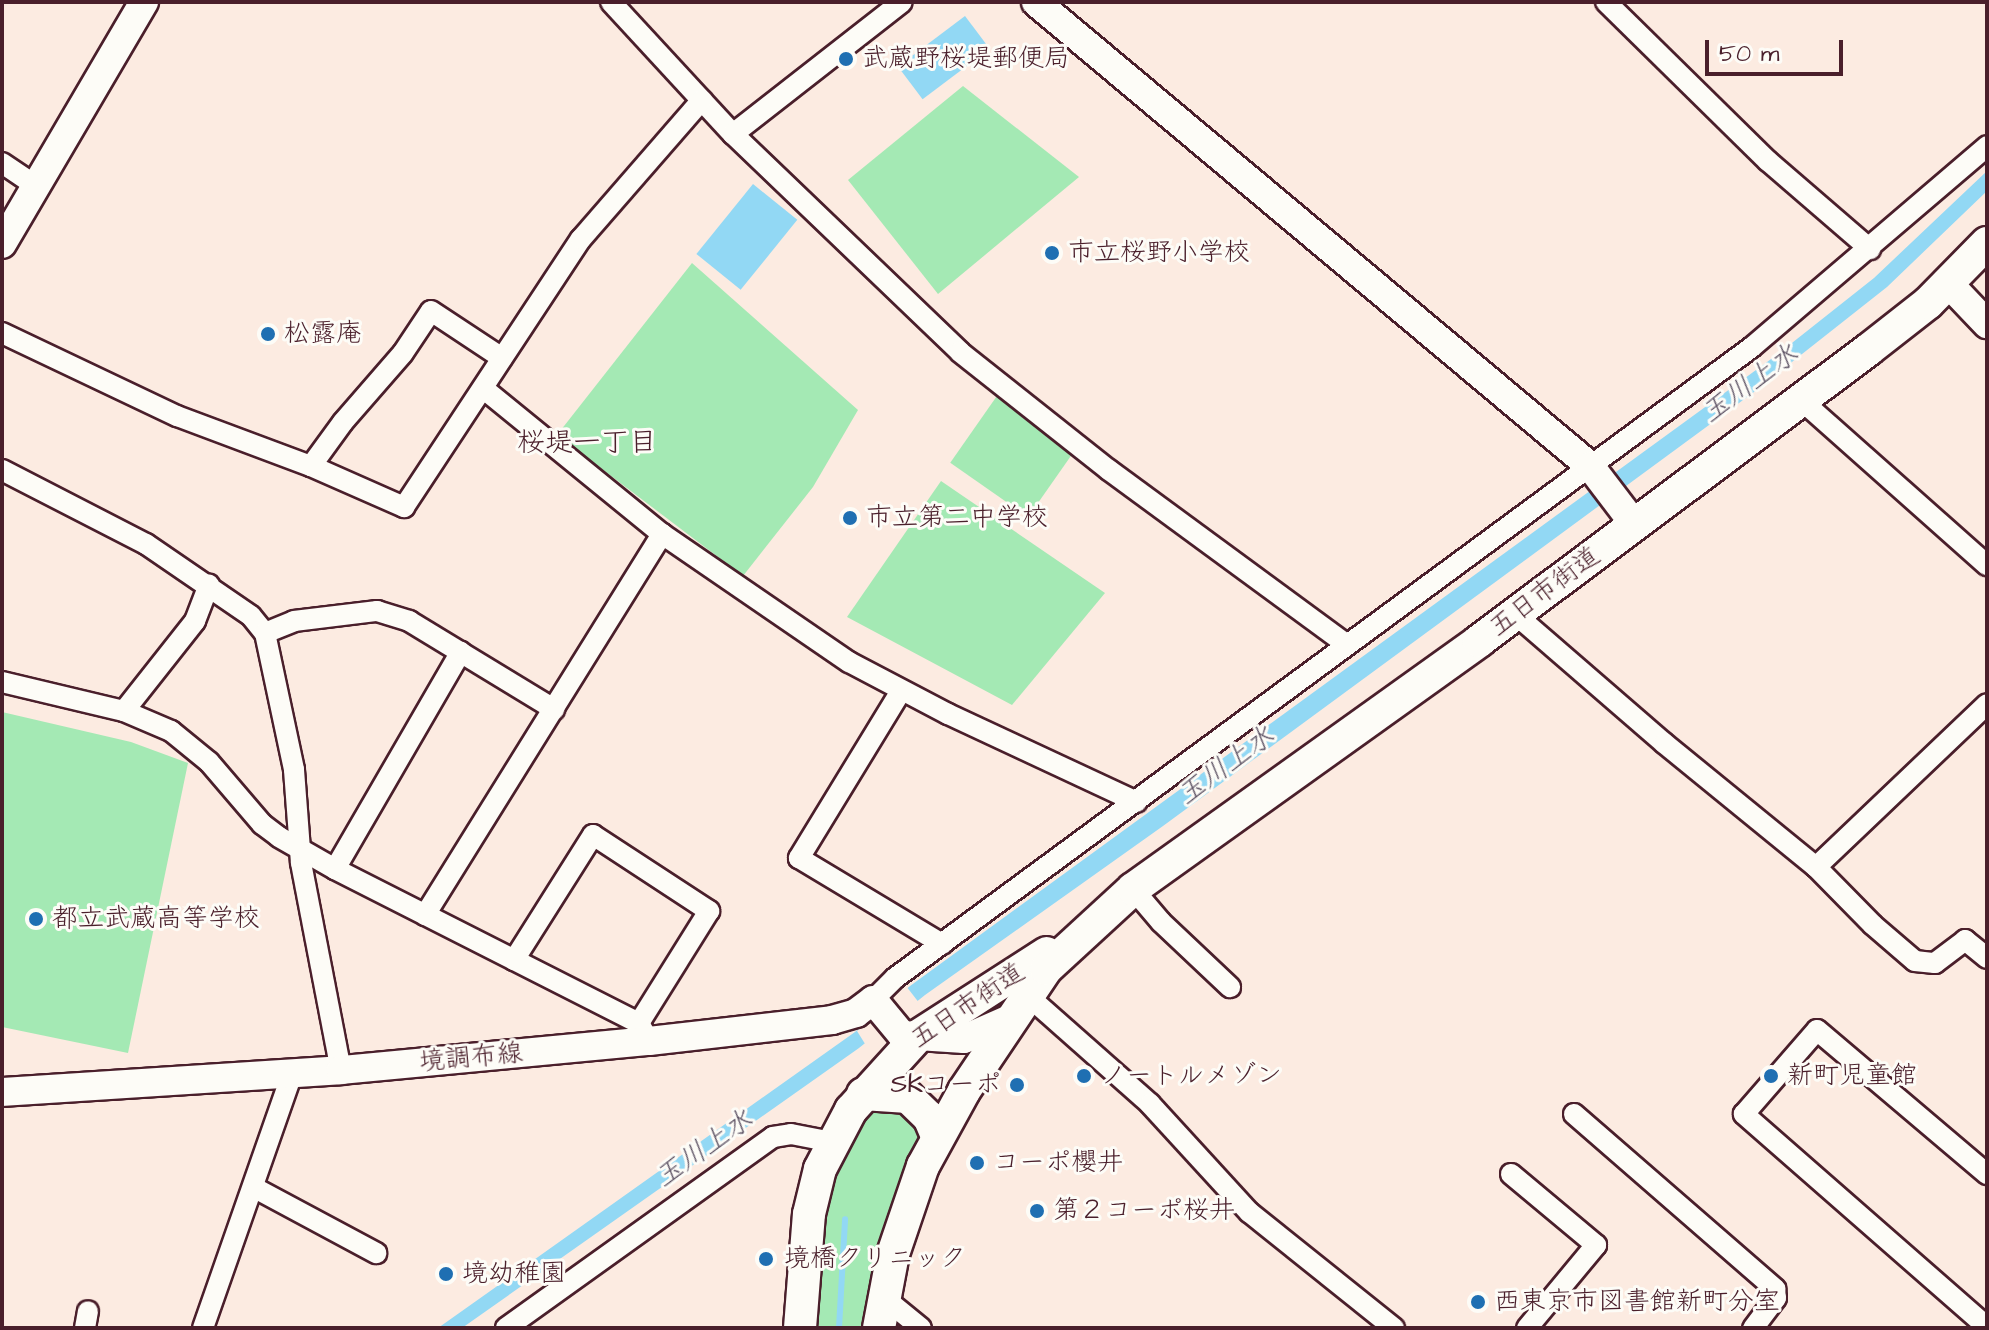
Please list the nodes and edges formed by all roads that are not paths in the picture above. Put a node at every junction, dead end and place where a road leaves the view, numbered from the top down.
1 (144, 2) edge
2 (611, 2) edge
3 (902, 2) edge
4 (1036, 2) edge
5 (1606, 2) edge
6 (702, 100) junction
7 (733, 134) junction
8 (1987, 146) edge
9 (2, 163) edge
10 (35, 185) junction
11 (1987, 243) edge
12 (2, 244) edge
13 (1870, 249) junction
14 (1948, 283) junction
15 (1987, 324) edge
16 (2, 333) edge
17 (502, 358) junction
18 (484, 389) junction
19 (1801, 400) junction
20 (311, 466) junction
21 (1593, 469) junction
22 (2, 470) edge
23 (1629, 517) junction
24 (662, 534) junction
25 (1987, 565) edge
26 (209, 585) junction
27 (1515, 614) junction
28 (265, 633) junction
29 (1347, 645) junction
30 (461, 652) junction
31 (2, 682) edge
32 (901, 691) junction
33 (1987, 704) edge
34 (554, 709) junction
35 (124, 711) junction
36 (1979, 726) edge
37 (1137, 802) junction
38 (300, 856) junction
39 (1816, 867) junction
40 (335, 869) junction
41 (1133, 889) junction
42 (425, 915) junction
43 (1090, 926) junction
44 (942, 944) junction
45 (1987, 958) edge
46 (514, 960) junction
47 (1230, 987) dead end
48 (876, 1003) junction
49 (1020, 1006) junction
50 (644, 1032) junction
51 (910, 1035) junction
52 (341, 1070) junction
53 (292, 1074) junction
54 (964, 1091) junction
55 (2, 1092) edge
56 (863, 1094) junction
57 (1574, 1114) dead end
58 (937, 1136) junction
59 (832, 1142) junction
60 (1511, 1174) dead end
61 (1987, 1174) edge
62 (253, 1187) junction
63 (376, 1253) dead end
64 (881, 1313) edge
65 (1986, 1326) edge
66 (203, 1328) edge
67 (506, 1328) edge
68 (800, 1328) edge
69 (921, 1328) edge
70 (1394, 1328) edge
71 (1527, 1328) edge
72 (1753, 1328) edge

1 - 10 street
2 - 6 street
3 - 7 street
4 - 21 street
5 - 13 street
6 - 7 street
6 - 17 street
7 - 29 street
8 - 13 street
9 - 10 street
10 - 12 street
11 - 14 main road, 五日市街道
13 - 21 street
14 - 15 street
14 - 19 main road, 五日市街道
16 - 20 street
17 - 18 street
17 - 20 street
18 - 20 street
18 - 24 street
19 - 23 main road, 五日市街道
19 - 25 street
21 - 23 street
21 - 29 street
22 - 26 street
23 - 27 main road, 五日市街道
24 - 32 street
24 - 34 street
26 - 28 street
26 - 35 street
27 - 39 street
27 - 41 main road, 五日市街道
28 - 30 street
28 - 38 street
29 - 37 street
30 - 34 street
30 - 40 street
31 - 35 street
32 - 37 street
32 - 44 street
33 - 36 street
34 - 42 street
35 - 38 street
36 - 39 street
37 - 44 street
38 - 40 street
38 - 52 street
39 - 45 street
40 - 42 street
41 - 43 main road, 五日市街道
41 - 47 street
42 - 46 street
43 - 49 main road, 五日市街道
43 - 51 main road, 五日市街道
44 - 48 street
46 - 50 street
46 - 50 street
48 - 50 street, 境調布線
48 - 51 street
49 - 51 street
49 - 54 main road, 五日市街道
49 - 70 street
50 - 52 street, 境調布線
51 - 54 street
51 - 56 main road, 五日市街道
52 - 53 street, 境調布線
53 - 55 street, 境調布線
53 - 62 street
54 - 58 main road, 五日市街道
56 - 58 main road
56 - 59 main road, 五日市街道
57 - 72 street
58 - 64 main road, 五日市街道
59 - 67 street
59 - 68 main road, 五日市街道
60 - 71 street
61 - 65 street
62 - 63 street
62 - 66 street
64 - 69 street

